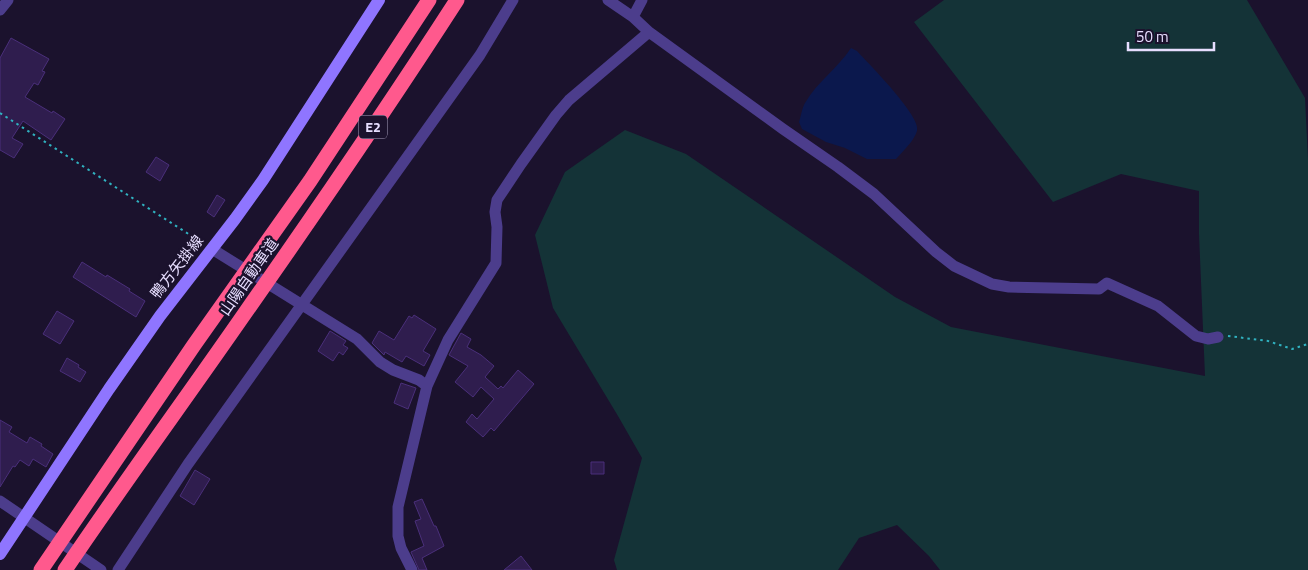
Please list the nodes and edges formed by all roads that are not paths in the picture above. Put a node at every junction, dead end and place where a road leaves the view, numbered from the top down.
1 (8, 0) edge
2 (379, 0) edge
3 (429, 0) edge
4 (456, 0) edge
5 (513, 0) edge
6 (608, 0) edge
7 (642, 0) edge
8 (0, 10) edge
9 (633, 17) junction
10 (649, 32) junction
11 (212, 249) junction
12 (303, 305) junction
13 (1218, 337) road end
14 (427, 386) junction
15 (0, 501) edge
16 (24, 517) junction
17 (0, 554) edge
18 (40, 570) edge
19 (65, 570) edge
20 (101, 570) edge
21 (118, 570) edge
22 (412, 570) edge

1 - 8 street
2 - 11 main road, 鴨方矢掛線
3 - 18 highway, 山陽自動車道 / E2
4 - 19 highway, 山陽自動車道 / E2
5 - 12 street
6 - 9 street
7 - 9 street
9 - 10 street
10 - 13 street
10 - 14 street
11 - 12 street
11 - 16 main road, 鴨方矢掛線
12 - 14 street
12 - 21 street
14 - 22 street
15 - 16 street
16 - 17 main road, 鴨方矢掛線
16 - 20 street

